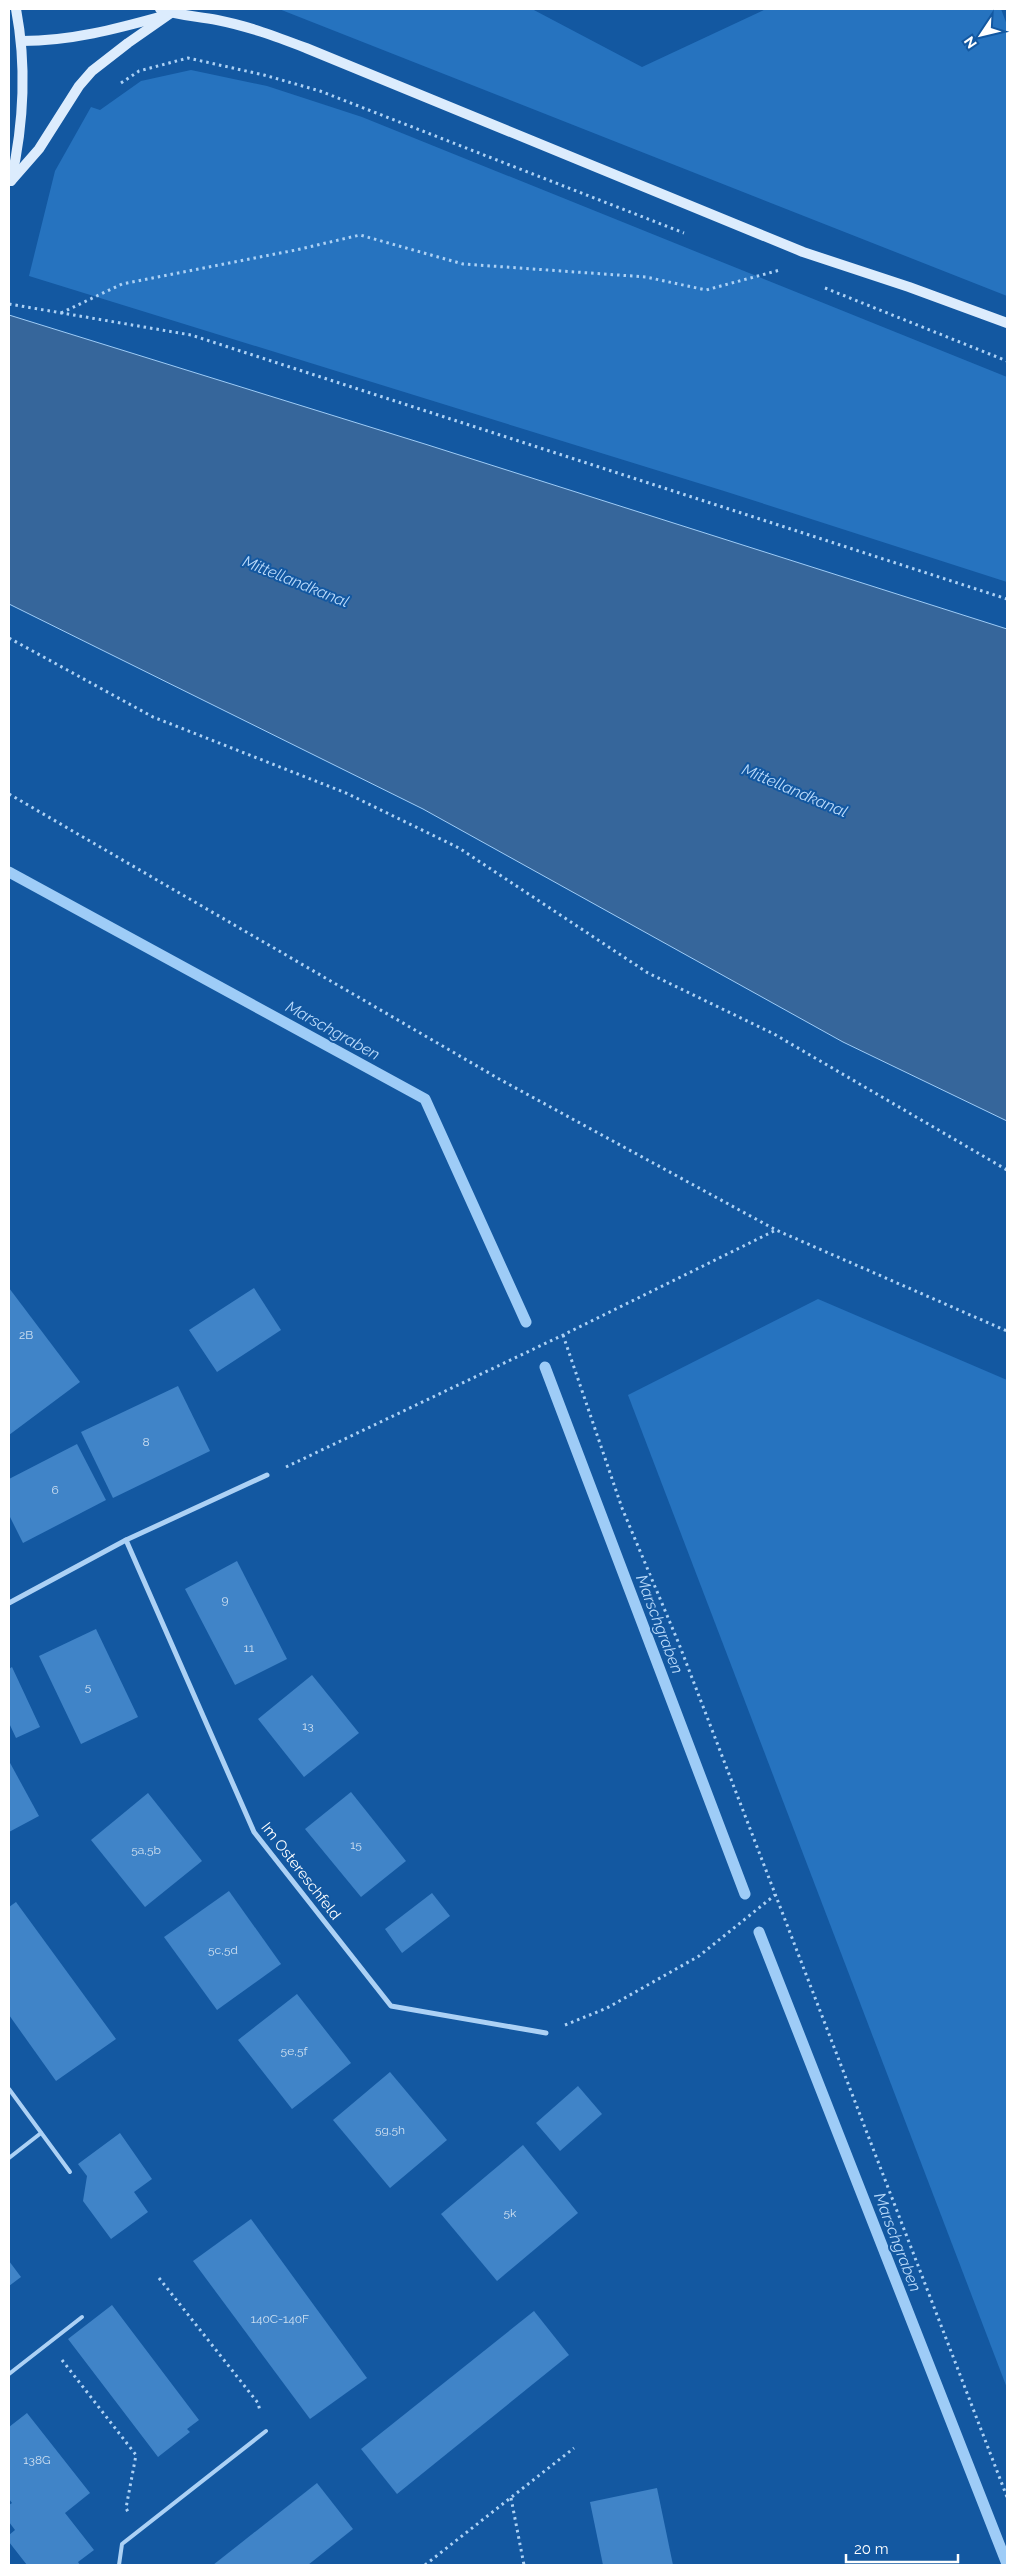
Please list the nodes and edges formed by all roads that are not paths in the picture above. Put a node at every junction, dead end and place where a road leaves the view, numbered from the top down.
1 (16, 9) edge
2 (160, 9) edge
3 (171, 13) junction
4 (22, 41) junction
5 (10, 184) edge
6 (1007, 323) edge
7 (267, 1476) road end
8 (126, 1540) junction
9 (9, 1603) edge
10 (546, 2033) road end
11 (9, 2089) edge
12 (42, 2133) junction
13 (9, 2158) edge
14 (70, 2172) dead end
15 (82, 2317) dead end
16 (9, 2374) edge
17 (266, 2432) road end
18 (119, 2565) edge

1 - 4 main road
2 - 3 main road
3 - 4 main road
3 - 5 main road
3 - 6 main road
4 - 5 main road
7 - 8 street
8 - 9 street
8 - 10 street, Im Ostereschfeld
11 - 12 lane
12 - 13 lane
12 - 14 lane
15 - 16 lane
17 - 18 lane

